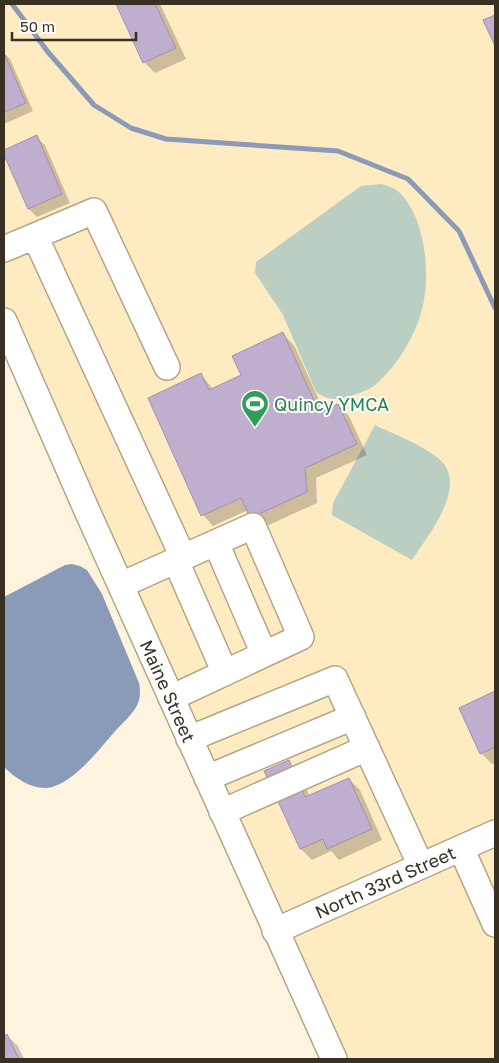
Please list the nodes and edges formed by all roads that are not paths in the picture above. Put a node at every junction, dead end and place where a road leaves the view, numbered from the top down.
1 (35, 236) junction
2 (4, 249) edge
3 (4, 321) edge
4 (167, 367) dead end
5 (216, 543) junction
6 (179, 559) junction
7 (121, 585) junction
8 (264, 654) junction
9 (225, 673) junction
10 (171, 698) junction
11 (352, 717) junction
12 (189, 739) junction
13 (367, 748) junction
14 (207, 778) junction
15 (222, 812) junction
16 (495, 833) edge
17 (461, 848) junction
18 (421, 866) junction
19 (495, 924) edge
20 (275, 931) junction
21 (334, 1059) edge

1 - 2 street
1 - 4 street
1 - 6 street
3 - 7 street, Maine Street
5 - 6 street
5 - 8 street
5 - 8 street
6 - 7 street
6 - 9 street
7 - 10 street, Maine Street
8 - 9 street
9 - 10 street
10 - 12 street, Maine Street
11 - 12 street
11 - 13 street
11 - 14 street
12 - 14 street, Maine Street
13 - 15 street
13 - 18 street
14 - 15 street, Maine Street
15 - 20 street, Maine Street
16 - 17 street, North 33rd Street
17 - 18 street, North 33rd Street
17 - 19 street
18 - 20 street, North 33rd Street
20 - 21 street, Maine Street

